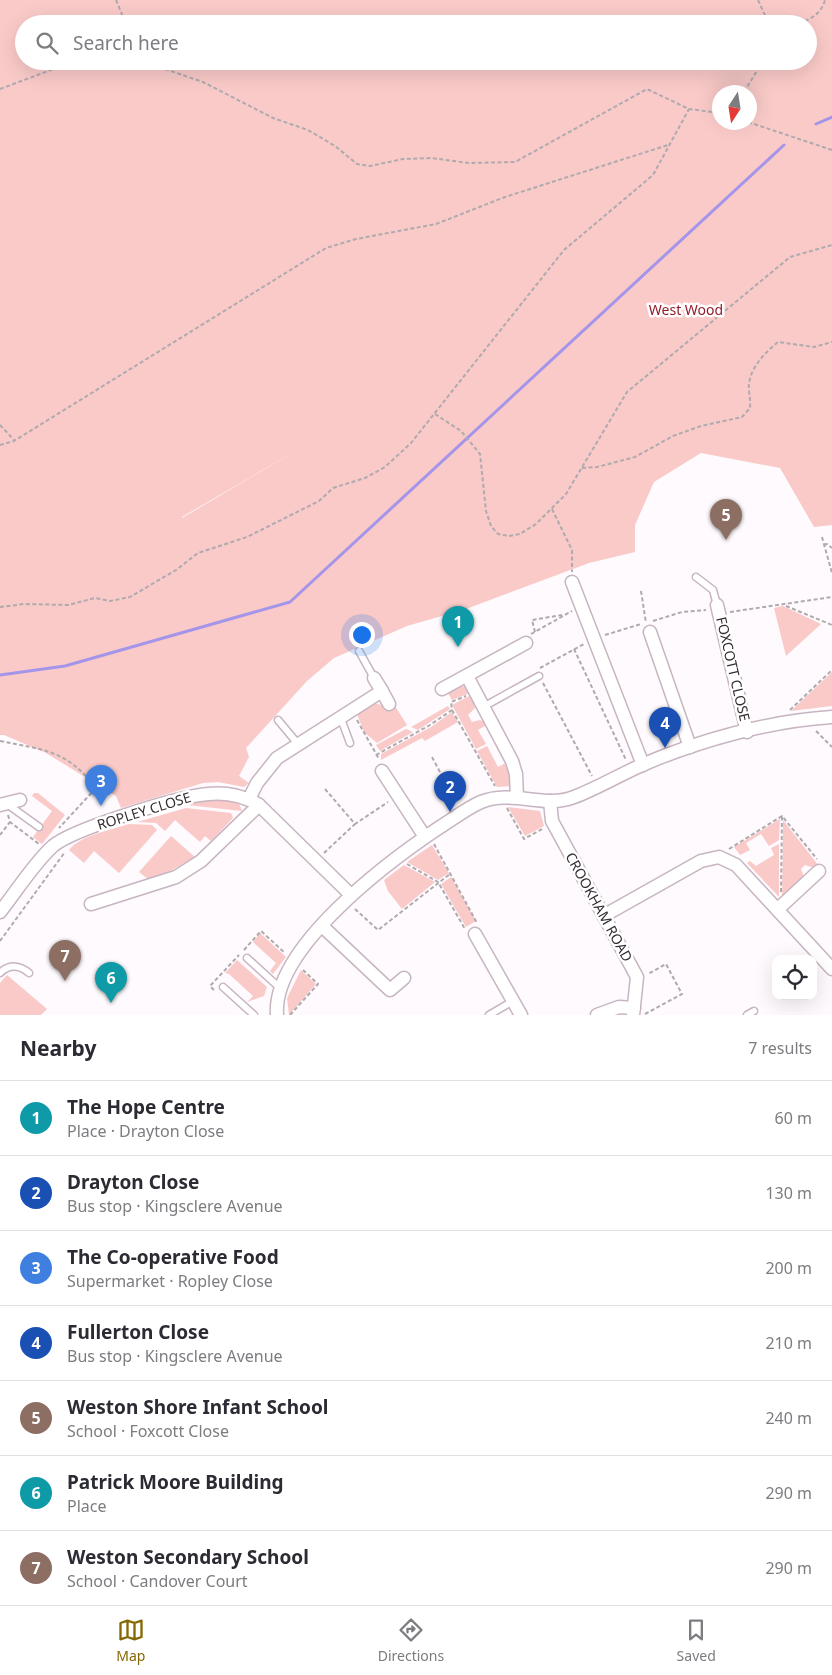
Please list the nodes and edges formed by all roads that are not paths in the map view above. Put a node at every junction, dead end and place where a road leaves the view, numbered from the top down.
1 (696, 577) dead end
2 (572, 582) road end
3 (719, 610) joint
4 (648, 627) road end
5 (526, 643) road end
6 (359, 651) dead end
7 (468, 676) junction
8 (539, 676) road end
9 (374, 678) joint
10 (442, 689) dead end
11 (382, 691) junction
12 (389, 704) dead end
13 (483, 707) junction
14 (340, 716) junction
15 (832, 717) edge
16 (278, 720) dead end
17 (747, 732) junction
18 (350, 743) dead end
19 (298, 744) junction
20 (690, 747) junction
21 (643, 765) junction
22 (382, 771) road end
23 (517, 797) junction
24 (20, 800) dead end
25 (254, 802) junction
26 (550, 802) junction
27 (4, 804) edge
28 (39, 827) dead end
29 (427, 836) junction
30 (819, 871) road end
31 (348, 898) junction
32 (91, 904) dead end
33 (781, 906) junction
34 (0, 912) edge
35 (605, 916) junction
36 (322, 926) junction
37 (475, 934) road end
38 (247, 958) dead end
39 (832, 969) edge
40 (0, 973) edge
41 (29, 973) dead end
42 (404, 978) dead end
43 (223, 987) dead end
44 (280, 988) junction
45 (514, 1002) junction
46 (754, 1011) dead end
47 (637, 1013) edge
48 (254, 1015) edge
49 (277, 1015) edge
50 (489, 1015) edge
51 (521, 1015) edge
52 (597, 1015) edge
53 (747, 1015) edge

1 - 3 lane
2 - 21 street
3 - 17 street, FOXCOTT CLOSE
4 - 20 street
5 - 7 street
6 - 9 lane
7 - 10 street
7 - 13 street
8 - 13 lane
9 - 11 street
11 - 12 street
11 - 14 street
13 - 23 street
14 - 18 lane
14 - 19 street
15 - 17 street
16 - 19 lane
17 - 20 street
19 - 25 street
20 - 21 street
21 - 26 street
22 - 29 street
23 - 26 street
23 - 29 street
24 - 27 street
25 - 31 street
25 - 32 street
25 - 34 street, ROPLEY CLOSE
26 - 35 street, CROOKHAM ROAD
27 - 28 lane
29 - 31 street
30 - 33 street
31 - 36 street
33 - 35 street
33 - 39 street
35 - 47 street, CROOKHAM ROAD
36 - 42 street
36 - 44 street
37 - 45 street
38 - 44 lane
40 - 41 lane
43 - 48 lane
44 - 49 street
45 - 50 lane
45 - 51 street
46 - 53 lane
47 - 52 street

